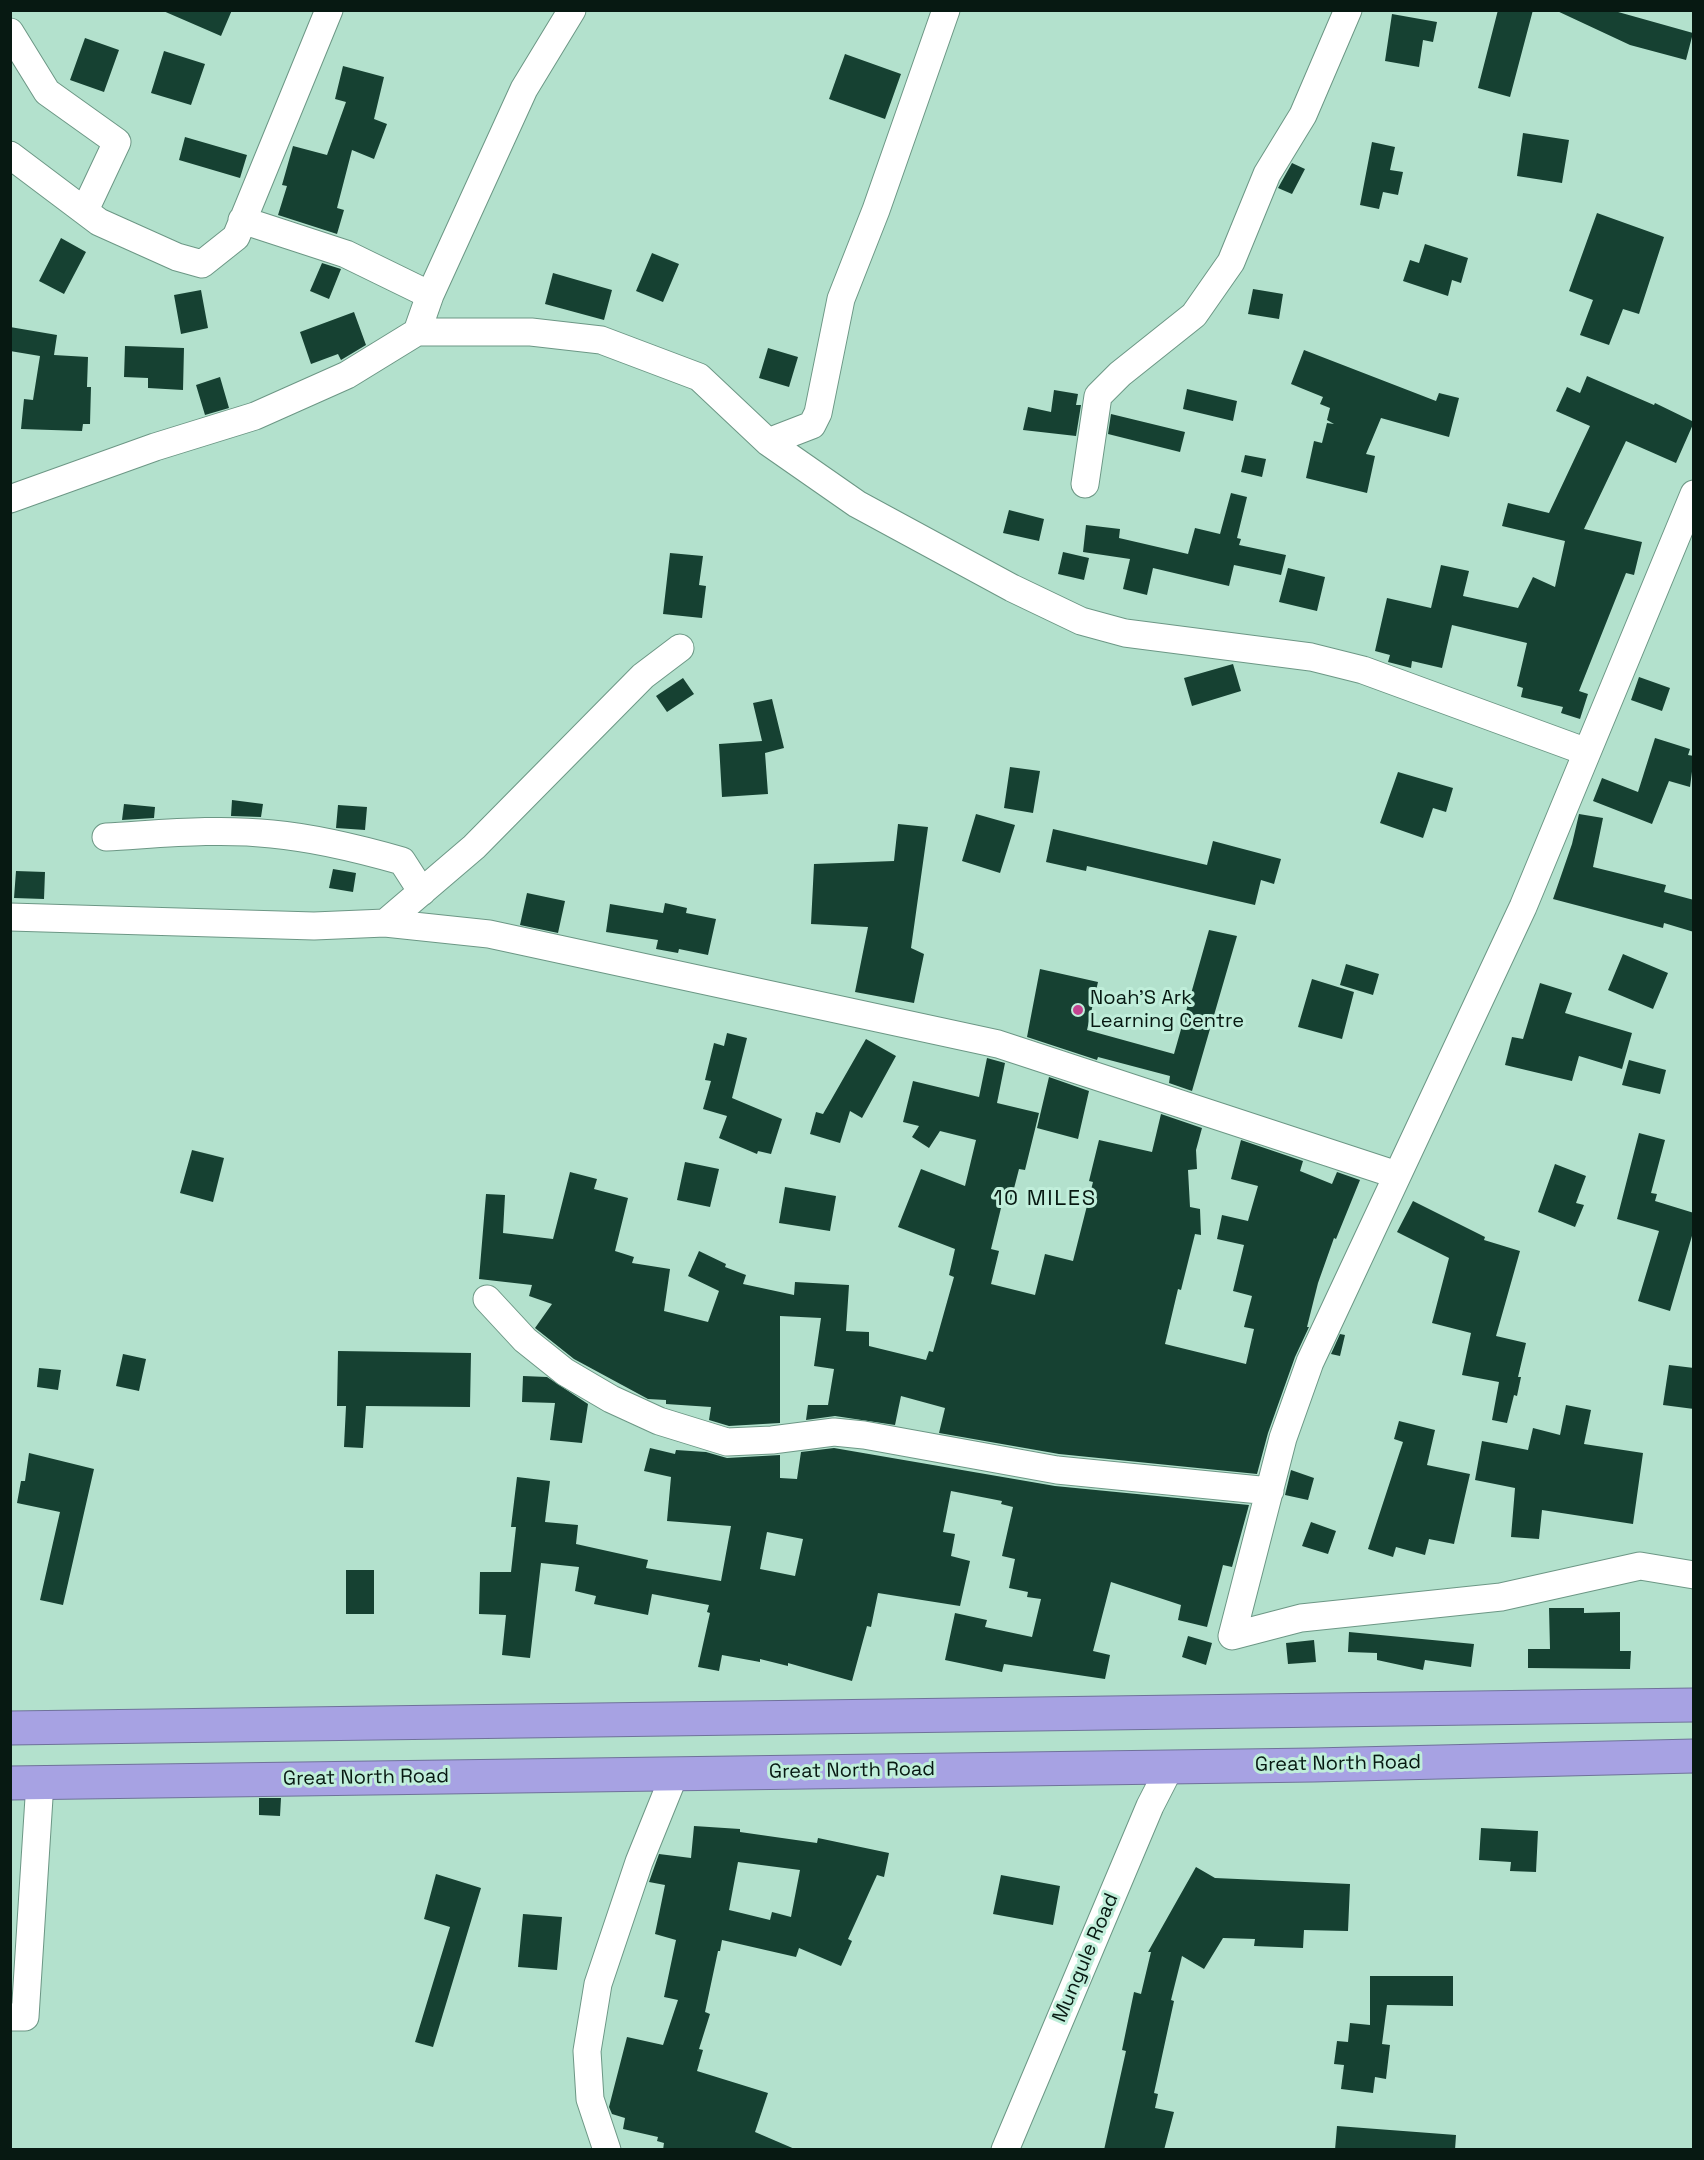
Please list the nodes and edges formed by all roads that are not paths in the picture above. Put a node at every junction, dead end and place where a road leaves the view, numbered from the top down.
1 (329, 10) edge
2 (572, 10) edge
3 (946, 10) edge
4 (1348, 10) edge
5 (10, 32) edge
6 (10, 155) edge
7 (85, 210) junction
8 (242, 220) junction
9 (430, 295) junction
10 (417, 332) junction
11 (768, 442) junction
12 (1085, 484) dead end
13 (1694, 494) edge
14 (10, 499) edge
15 (680, 648) dead end
16 (1587, 753) junction
17 (106, 837) dead end
18 (422, 892) junction
19 (10, 917) edge
20 (386, 923) junction
21 (1397, 1175) junction
22 (487, 1299) dead end
23 (1270, 1491) junction
24 (1694, 1575) edge
25 (1694, 1705) edge
26 (10, 1728) edge
27 (1694, 1756) edge
28 (1170, 1767) junction
29 (675, 1773) junction
30 (25, 1782) edge
31 (10, 2017) edge
32 (608, 2150) edge
33 (1005, 2150) edge

1 - 8 street
2 - 9 street
3 - 11 street
4 - 12 street
5 - 7 street
6 - 7 street
7 - 8 street
8 - 9 street
9 - 10 street
10 - 11 street
10 - 14 street
11 - 16 street
13 - 16 street
15 - 18 street
16 - 21 street
17 - 18 street
18 - 20 street
19 - 20 street
20 - 21 street
21 - 23 street
22 - 23 street
23 - 24 street
25 - 26 highway
27 - 28 highway, Great North Road
28 - 29 highway, Great North Road
28 - 33 street, Mungule Road
29 - 30 highway, Great North Road
29 - 32 street
30 - 31 street

